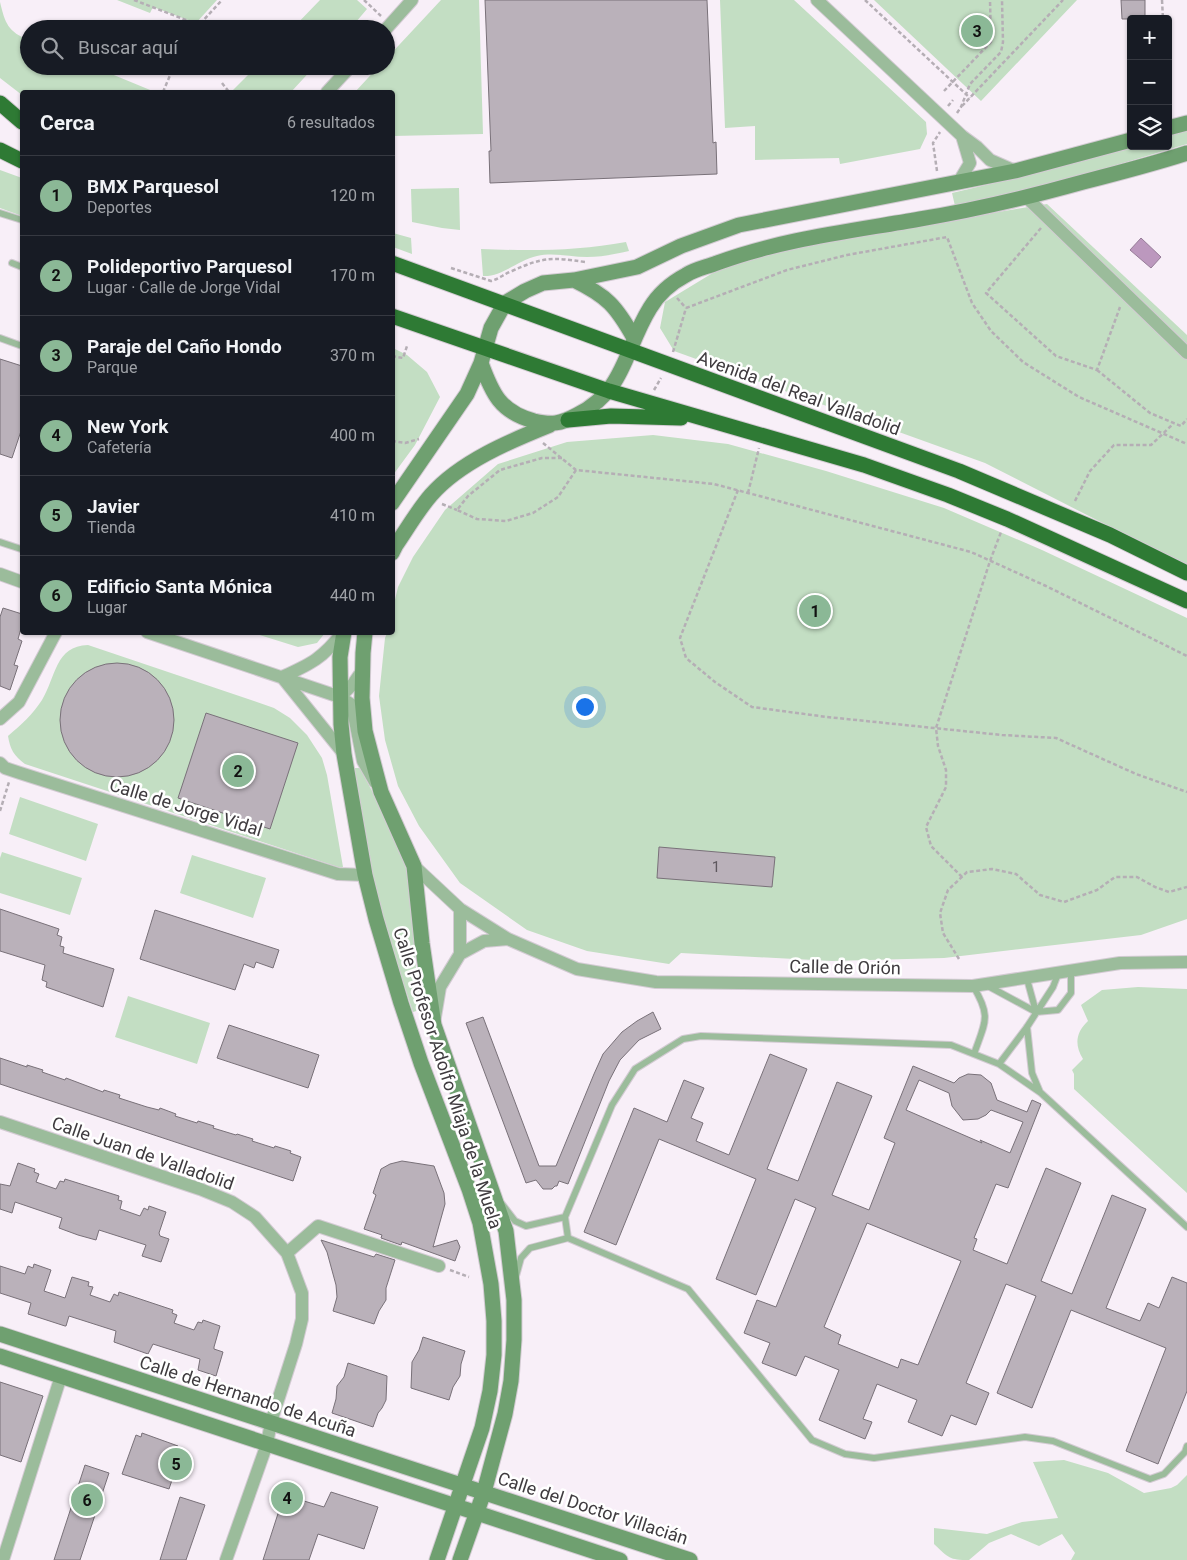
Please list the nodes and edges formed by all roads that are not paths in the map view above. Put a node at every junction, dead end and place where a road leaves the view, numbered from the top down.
1 (412, 0) edge
2 (817, 0) edge
3 (394, 20) edge
4 (342, 75) edge
5 (328, 90) edge
6 (0, 103) edge
7 (0, 115) edge
8 (20, 121) edge
9 (20, 122) edge
10 (1187, 123) edge
11 (1172, 127) edge
12 (962, 136) junction
13 (1127, 141) edge
14 (0, 150) edge
15 (1187, 153) edge
16 (20, 160) edge
17 (1015, 171) junction
18 (958, 183) junction
19 (1026, 197) junction
20 (0, 213) edge
21 (20, 219) edge
22 (12, 263) dead end
23 (395, 263) edge
24 (20, 266) edge
25 (574, 280) junction
26 (505, 303) junction
27 (395, 317) edge
28 (0, 338) edge
29 (632, 344) junction
30 (20, 345) edge
31 (1187, 353) edge
32 (482, 356) junction
33 (609, 391) junction
34 (705, 418) junction
35 (568, 420) junction
36 (550, 425) junction
37 (395, 499) edge
38 (0, 542) edge
39 (20, 547) edge
40 (395, 547) edge
41 (1187, 573) edge
42 (0, 574) edge
43 (20, 581) edge
44 (1187, 601) edge
45 (54, 635) edge
46 (156, 635) edge
47 (341, 635) edge
48 (343, 635) edge
49 (366, 635) edge
50 (362, 671) junction
51 (282, 677) junction
52 (340, 697) junction
53 (0, 719) edge
54 (344, 754) junction
55 (0, 763) edge
56 (381, 792) junction
57 (414, 866) junction
58 (365, 875) junction
59 (460, 909) junction
60 (508, 939) junction
61 (460, 954) junction
62 (1187, 962) edge
63 (1065, 973) junction
64 (1027, 979) junction
65 (979, 985) junction
66 (1036, 1012) junction
67 (434, 1025) junction
68 (1027, 1027) junction
69 (974, 1054) junction
70 (999, 1064) junction
71 (1040, 1093) junction
72 (0, 1122) edge
73 (493, 1194) junction
74 (565, 1217) junction
75 (1187, 1227) edge
76 (568, 1238) junction
77 (287, 1253) junction
78 (439, 1266) road end
79 (512, 1287) junction
80 (0, 1334) edge
81 (0, 1356) edge
82 (61, 1376) junction
83 (271, 1422) junction
84 (267, 1444) junction
85 (1187, 1446) edge
86 (462, 1486) junction
87 (484, 1492) junction
88 (455, 1506) junction
89 (476, 1514) junction
90 (3, 1560) edge
91 (226, 1560) edge
92 (437, 1560) edge
93 (460, 1560) edge
94 (620, 1560) edge
95 (690, 1560) edge

1 - 3 street
2 - 12 street
4 - 5 street
6 - 8 highway
7 - 9 highway
10 - 11 street
12 - 17 street
12 - 18 street
13 - 17 street
14 - 16 highway
15 - 19 street
17 - 18 street
18 - 25 street
19 - 29 street
19 - 31 street
20 - 21 lane
22 - 24 lane
23 - 26 highway, Avenida del Real Valladolid
25 - 26 street
25 - 29 street
26 - 29 highway, Avenida del Real Valladolid
26 - 32 street
27 - 32 highway
28 - 30 lane
29 - 33 street
29 - 41 highway, Avenida del Real Valladolid
32 - 33 highway
32 - 36 street
32 - 37 street
33 - 34 highway
33 - 35 street
34 - 35 highway
34 - 44 highway
35 - 36 street
36 - 40 street
38 - 39 lane
42 - 43 street
45 - 53 street
46 - 51 street
47 - 51 street
48 - 52 street, Calle Profesor Adolfo Miaja de la Muela
49 - 50 street, Calle Profesor Adolfo Miaja de la Muela
50 - 52 street
50 - 56 street, Calle Profesor Adolfo Miaja de la Muela
51 - 52 street
51 - 54 street
52 - 54 street, Calle Profesor Adolfo Miaja de la Muela
52 - 56 street
54 - 58 street, Calle Profesor Adolfo Miaja de la Muela
55 - 58 street, Calle de Jorge Vidal
56 - 57 street, Calle Profesor Adolfo Miaja de la Muela
57 - 59 street, Calle de Orión
57 - 67 street, Calle Profesor Adolfo Miaja de la Muela
58 - 86 street, Calle Profesor Adolfo Miaja de la Muela
59 - 60 street, Calle de Orión
59 - 61 street
60 - 61 street, Calle de Orión
60 - 65 street, Calle de Orión
61 - 67 street
62 - 63 street, Calle de Orión
63 - 64 street, Calle de Orión
63 - 66 lane
63 - 66 lane
64 - 65 street, Calle de Orión
64 - 66 lane
65 - 66 lane
65 - 69 lane
66 - 68 lane
67 - 73 street, Calle Profesor Adolfo Miaja de la Muela
68 - 70 lane
68 - 71 lane
69 - 70 lane
69 - 74 lane
70 - 71 lane
71 - 75 lane
72 - 77 street, Calle Juan de Valladolid
73 - 74 lane
73 - 79 street, Calle Profesor Adolfo Miaja de la Muela
74 - 76 lane
76 - 79 lane
76 - 85 lane
77 - 78 street
77 - 83 street, Calle Juan de Valladolid
79 - 87 street, Calle Profesor Adolfo Miaja de la Muela
80 - 83 street, Calle de Hernando de Acuña
81 - 82 street
82 - 84 street
82 - 90 street
83 - 84 street, Calle Juan de Valladolid
83 - 86 street, Calle de Hernando de Acuña
84 - 88 street
84 - 91 street, Calle Juan de Valladolid
86 - 87 street, Calle de Hernando de Acuña
86 - 88 street, Calle Profesor Adolfo Miaja de la Muela
87 - 89 street, Calle Profesor Adolfo Miaja de la Muela
87 - 95 street, Calle del Doctor Villacián
88 - 89 street
88 - 92 street, Calle Profesor Adolfo Miaja de la Muela
89 - 93 street, Calle Profesor Adolfo Miaja de la Muela
89 - 94 street

